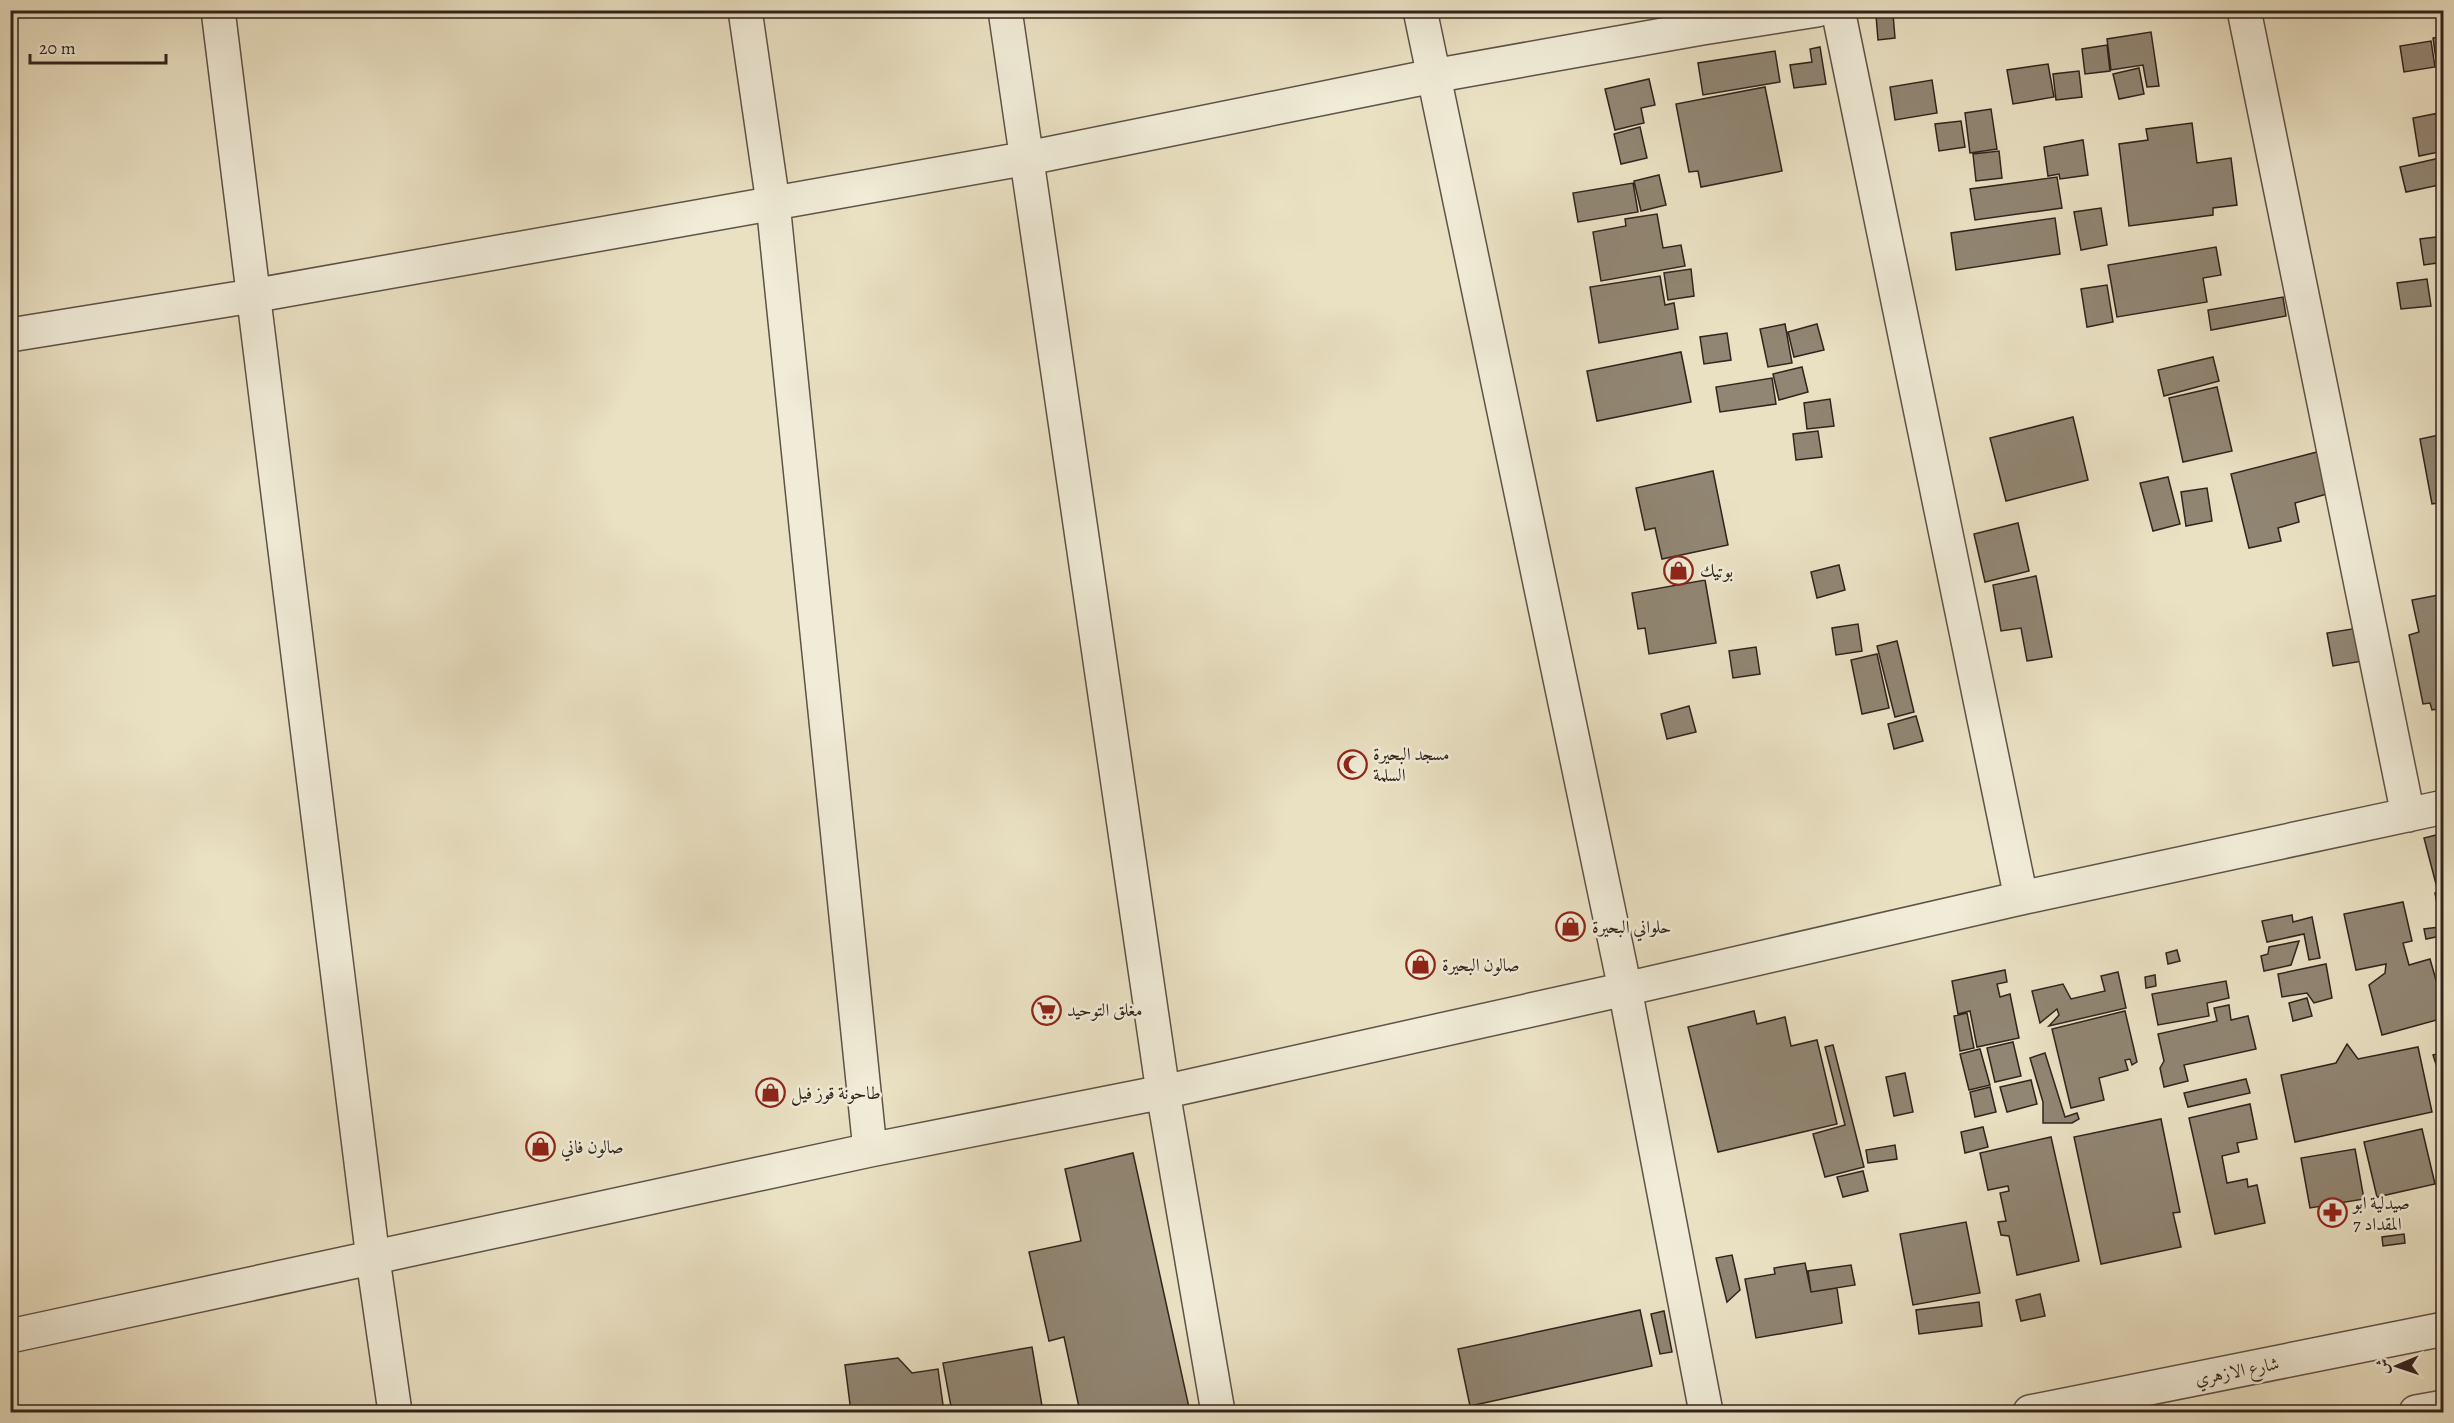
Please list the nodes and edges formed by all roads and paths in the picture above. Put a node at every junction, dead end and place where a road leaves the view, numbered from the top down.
1 (218, 10) edge
2 (745, 10) edge
3 (1005, 10) edge
4 (1420, 10) edge
5 (1817, 10) edge
6 (1839, 10) edge
7 (2244, 10) edge
8 (1701, 19) edge
9 (1433, 76) junction
10 (1028, 158) junction
11 (773, 203) junction
12 (252, 296) junction
13 (10, 334) edge
14 (2444, 807) edge
15 (2408, 815) junction
16 (2021, 898) junction
17 (1625, 989) junction
18 (1163, 1092) junction
19 (870, 1150) junction
20 (373, 1258) junction
21 (2444, 1329) edge
22 (10, 1336) edge
23 (2444, 1407) edge
24 (395, 1413) edge
25 (1218, 1413) edge
26 (1706, 1413) edge
27 (2030, 1413) edge
28 (2416, 1413) edge

1 - 12 street
2 - 11 street
3 - 10 street
4 - 9 street
5 - 8 street
6 - 16 street
7 - 15 street
8 - 9 street
9 - 10 street
9 - 17 street
10 - 11 street
10 - 18 street
11 - 12 street
11 - 19 street
12 - 13 street
12 - 20 street
14 - 15 street
15 - 16 street
16 - 17 street
17 - 18 street
17 - 26 street
18 - 19 street
18 - 25 street
19 - 20 street
20 - 22 street
20 - 24 street
21 - 27 street, شارع الازهري
23 - 28 street

